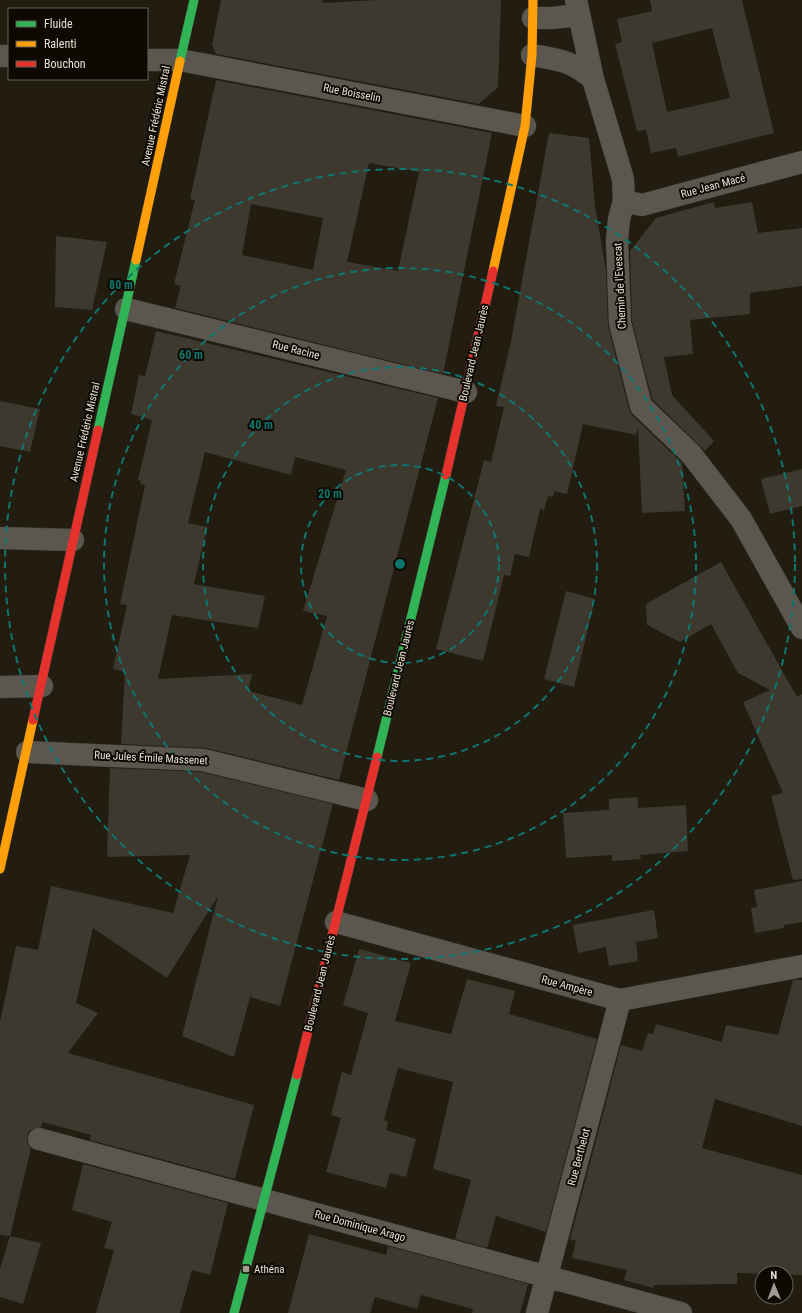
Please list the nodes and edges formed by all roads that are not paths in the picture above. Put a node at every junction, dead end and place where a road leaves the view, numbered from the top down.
1 (194, 0) edge
2 (578, 7) edge
3 (533, 9) edge
4 (532, 55) junction
5 (148, 60) edge
6 (180, 60) junction
7 (593, 79) junction
8 (525, 126) junction
9 (802, 162) edge
10 (624, 201) junction
11 (126, 309) junction
12 (466, 392) junction
13 (0, 538) edge
14 (73, 540) junction
15 (802, 628) edge
16 (42, 686) junction
17 (0, 687) edge
18 (27, 752) junction
19 (367, 800) junction
20 (0, 869) edge
21 (336, 922) junction
22 (802, 966) edge
23 (620, 1000) junction
24 (39, 1139) dead end
25 (265, 1200) junction
26 (547, 1277) junction
27 (234, 1313) edge
28 (536, 1313) edge
29 (681, 1313) edge

1 - 6 main road, Avenue Frédéric Mistral
2 - 3 street, Boulevard Jean Jaurès
2 - 7 street, Boulevard Jean Jaurès
3 - 4 main road, Boulevard Jean Jaurès
4 - 7 street
4 - 8 main road, Boulevard Jean Jaurès
5 - 6 street, Rue Boisselin
6 - 8 street, Rue Boisselin
6 - 11 main road, Avenue Frédéric Mistral
7 - 10 street, Chemin de l'Evescat
8 - 12 main road, Boulevard Jean Jaurès
9 - 10 street, Rue Jean Macé
10 - 15 street, Chemin de l'Evescat
11 - 12 street, Rue Racine
11 - 14 main road, Avenue Frédéric Mistral
12 - 19 main road, Boulevard Jean Jaurès
13 - 14 street
14 - 16 main road, Avenue Frédéric Mistral
16 - 17 street
16 - 18 main road, Avenue Frédéric Mistral
18 - 19 street, Rue Jules Émile Massenet
18 - 20 main road, Avenue Frédéric Mistral
19 - 21 main road, Boulevard Jean Jaurès
21 - 23 street, Rue Ampère
21 - 25 main road, Boulevard Jean Jaurès
22 - 23 street, Rue Ampère
23 - 26 street, Rue Berthelot
24 - 25 street, Rue Dominique Arago
25 - 26 street, Rue Dominique Arago
25 - 27 main road, Boulevard Jean Jaurès
26 - 28 street, Rue Berthelot
26 - 29 street, Rue Dominique Arago

